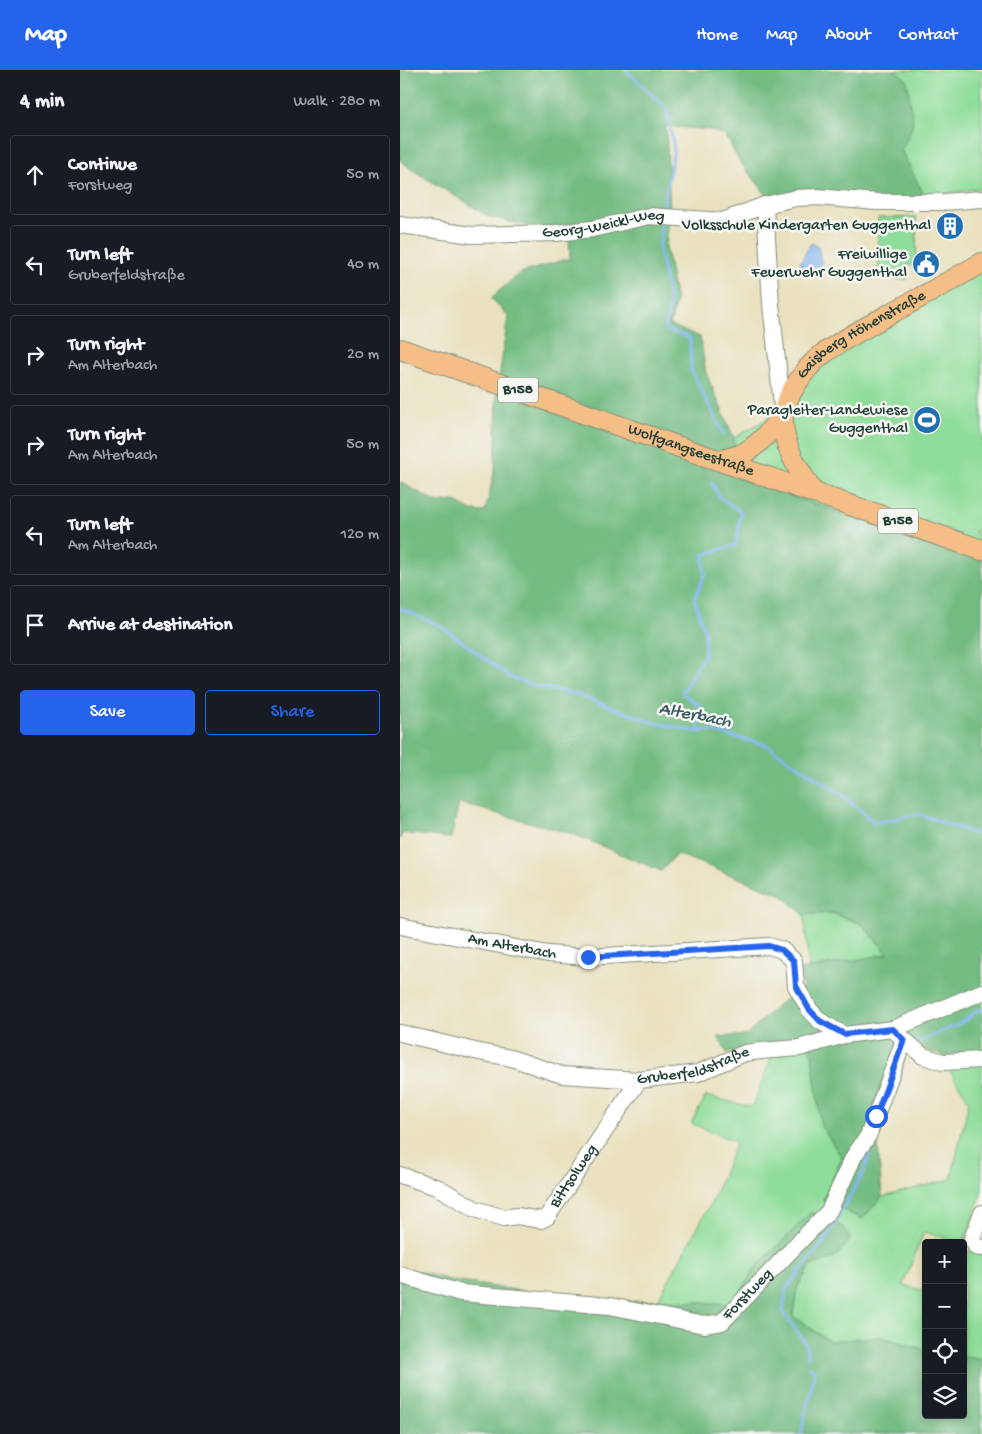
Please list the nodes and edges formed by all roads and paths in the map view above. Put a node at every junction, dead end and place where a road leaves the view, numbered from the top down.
1 (982, 199) edge
2 (765, 205) junction
3 (400, 225) edge
4 (982, 263) edge
5 (400, 349) edge
6 (783, 415) junction
7 (720, 460) junction
8 (813, 492) junction
9 (982, 550) edge
10 (400, 926) edge
11 (982, 992) edge
12 (400, 1033) edge
13 (844, 1034) junction
14 (898, 1034) junction
15 (982, 1060) edge
16 (639, 1080) junction
17 (400, 1175) edge
18 (982, 1213) edge
19 (982, 1248) edge
20 (400, 1275) edge

1 - 2 street, Georg-Weickl-Weg
2 - 3 street, Georg-Weickl-Weg
2 - 6 street
4 - 6 main road, Gaisberg Höhenstraße
5 - 7 main road, Wolfgangseestraße / B158
6 - 7 main road
6 - 8 main road
7 - 8 main road, Wolfgangseestraße / B158
8 - 9 main road, Wolfgangseestraße / B158
10 - 13 street, Am Alterbach
11 - 14 street, Gruberfeldstraße
12 - 16 street, Gruberfeldstraße
13 - 14 street, Gruberfeldstraße
13 - 16 street, Gruberfeldstraße
14 - 15 street
14 - 20 street, Forstweg
16 - 17 street, Bittsolweg
18 - 19 street

